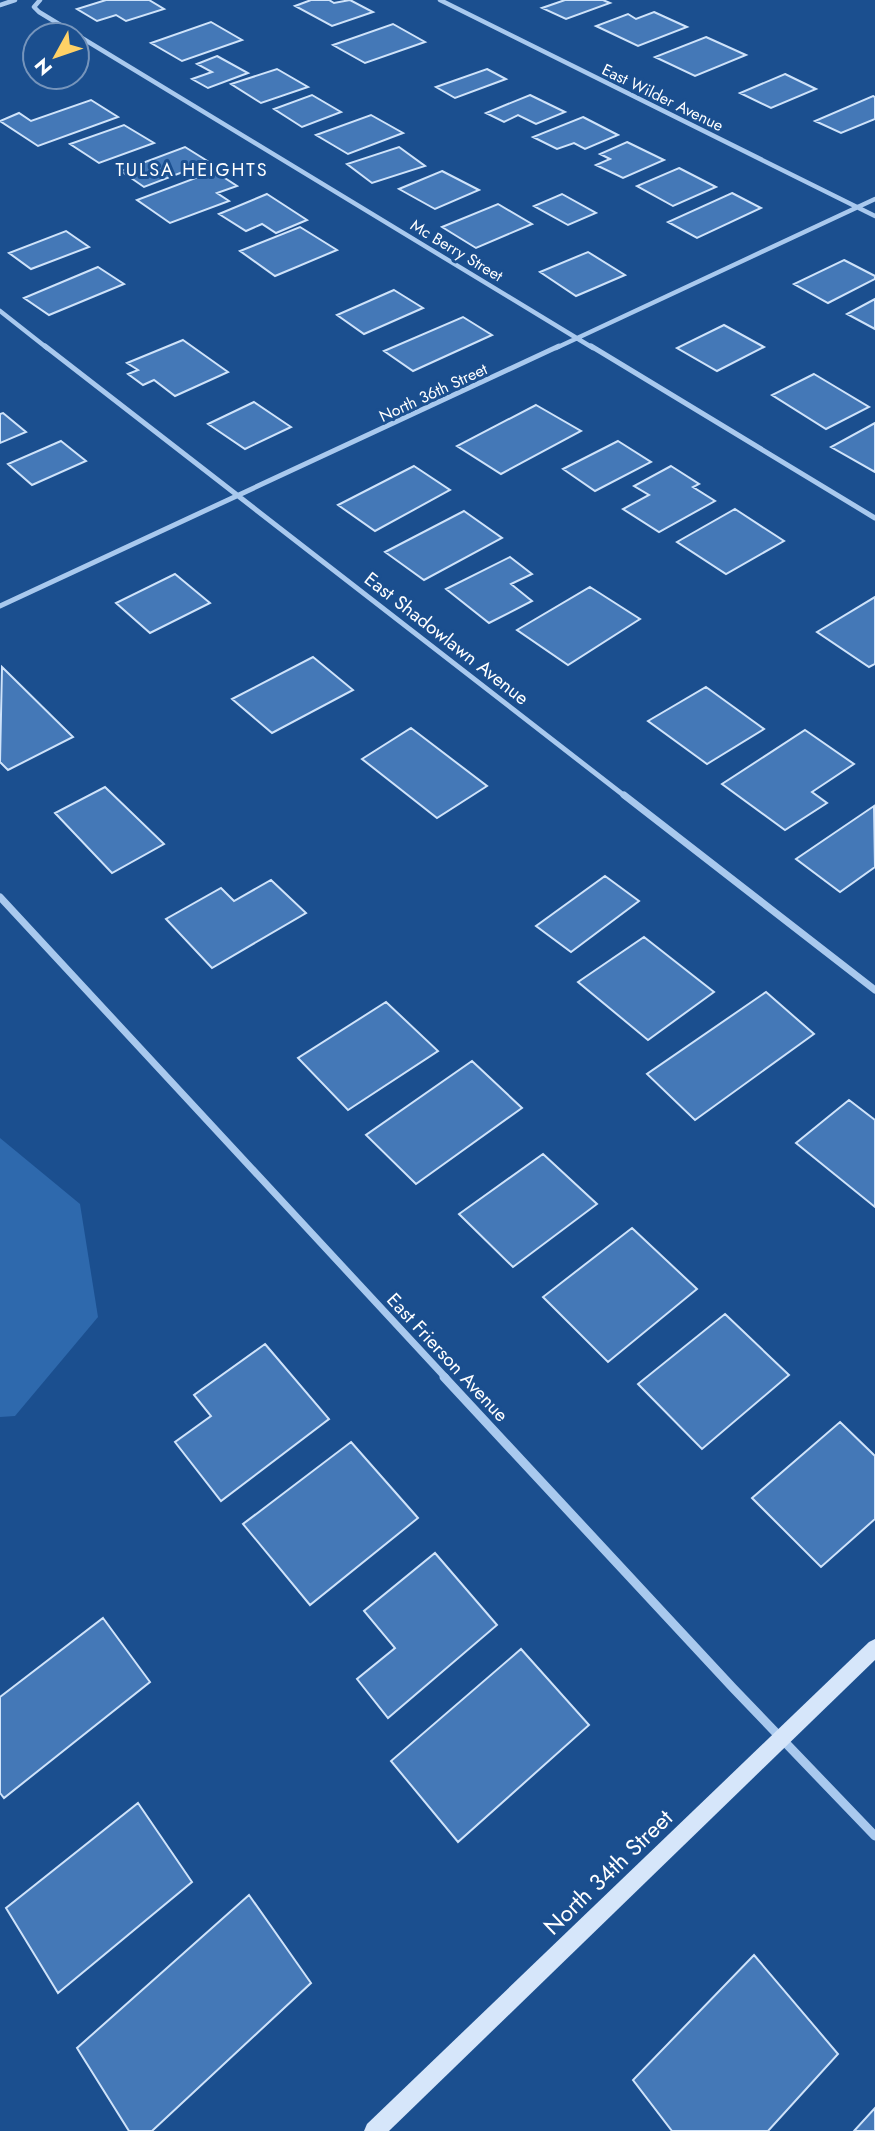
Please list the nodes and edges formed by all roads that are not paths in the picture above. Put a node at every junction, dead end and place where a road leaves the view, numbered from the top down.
1 (15, 0) edge
2 (40, 0) edge
3 (440, 0) edge
4 (0, 5) edge
5 (875, 199) edge
6 (857, 207) junction
7 (875, 216) edge
8 (0, 311) edge
9 (579, 337) junction
10 (239, 496) junction
11 (875, 518) edge
12 (0, 606) edge
13 (0, 897) edge
14 (875, 990) edge
15 (875, 1648) edge
16 (781, 1739) junction
17 (875, 1836) edge
18 (374, 2131) edge

1 - 4 street
2 - 9 street, Mc Berry Street
3 - 6 street, East Wilder Avenue
5 - 6 street, North 36th Street
6 - 7 street, East Wilder Avenue
6 - 9 street, North 36th Street
8 - 10 street, East Shadowlawn Avenue
9 - 10 street, North 36th Street
9 - 11 street, Mc Berry Street
10 - 12 street, North 36th Street
10 - 14 street, East Shadowlawn Avenue
13 - 16 street, East Frierson Avenue
15 - 16 street, North 34th Street
16 - 17 street, East Frierson Avenue
16 - 18 street, North 34th Street

